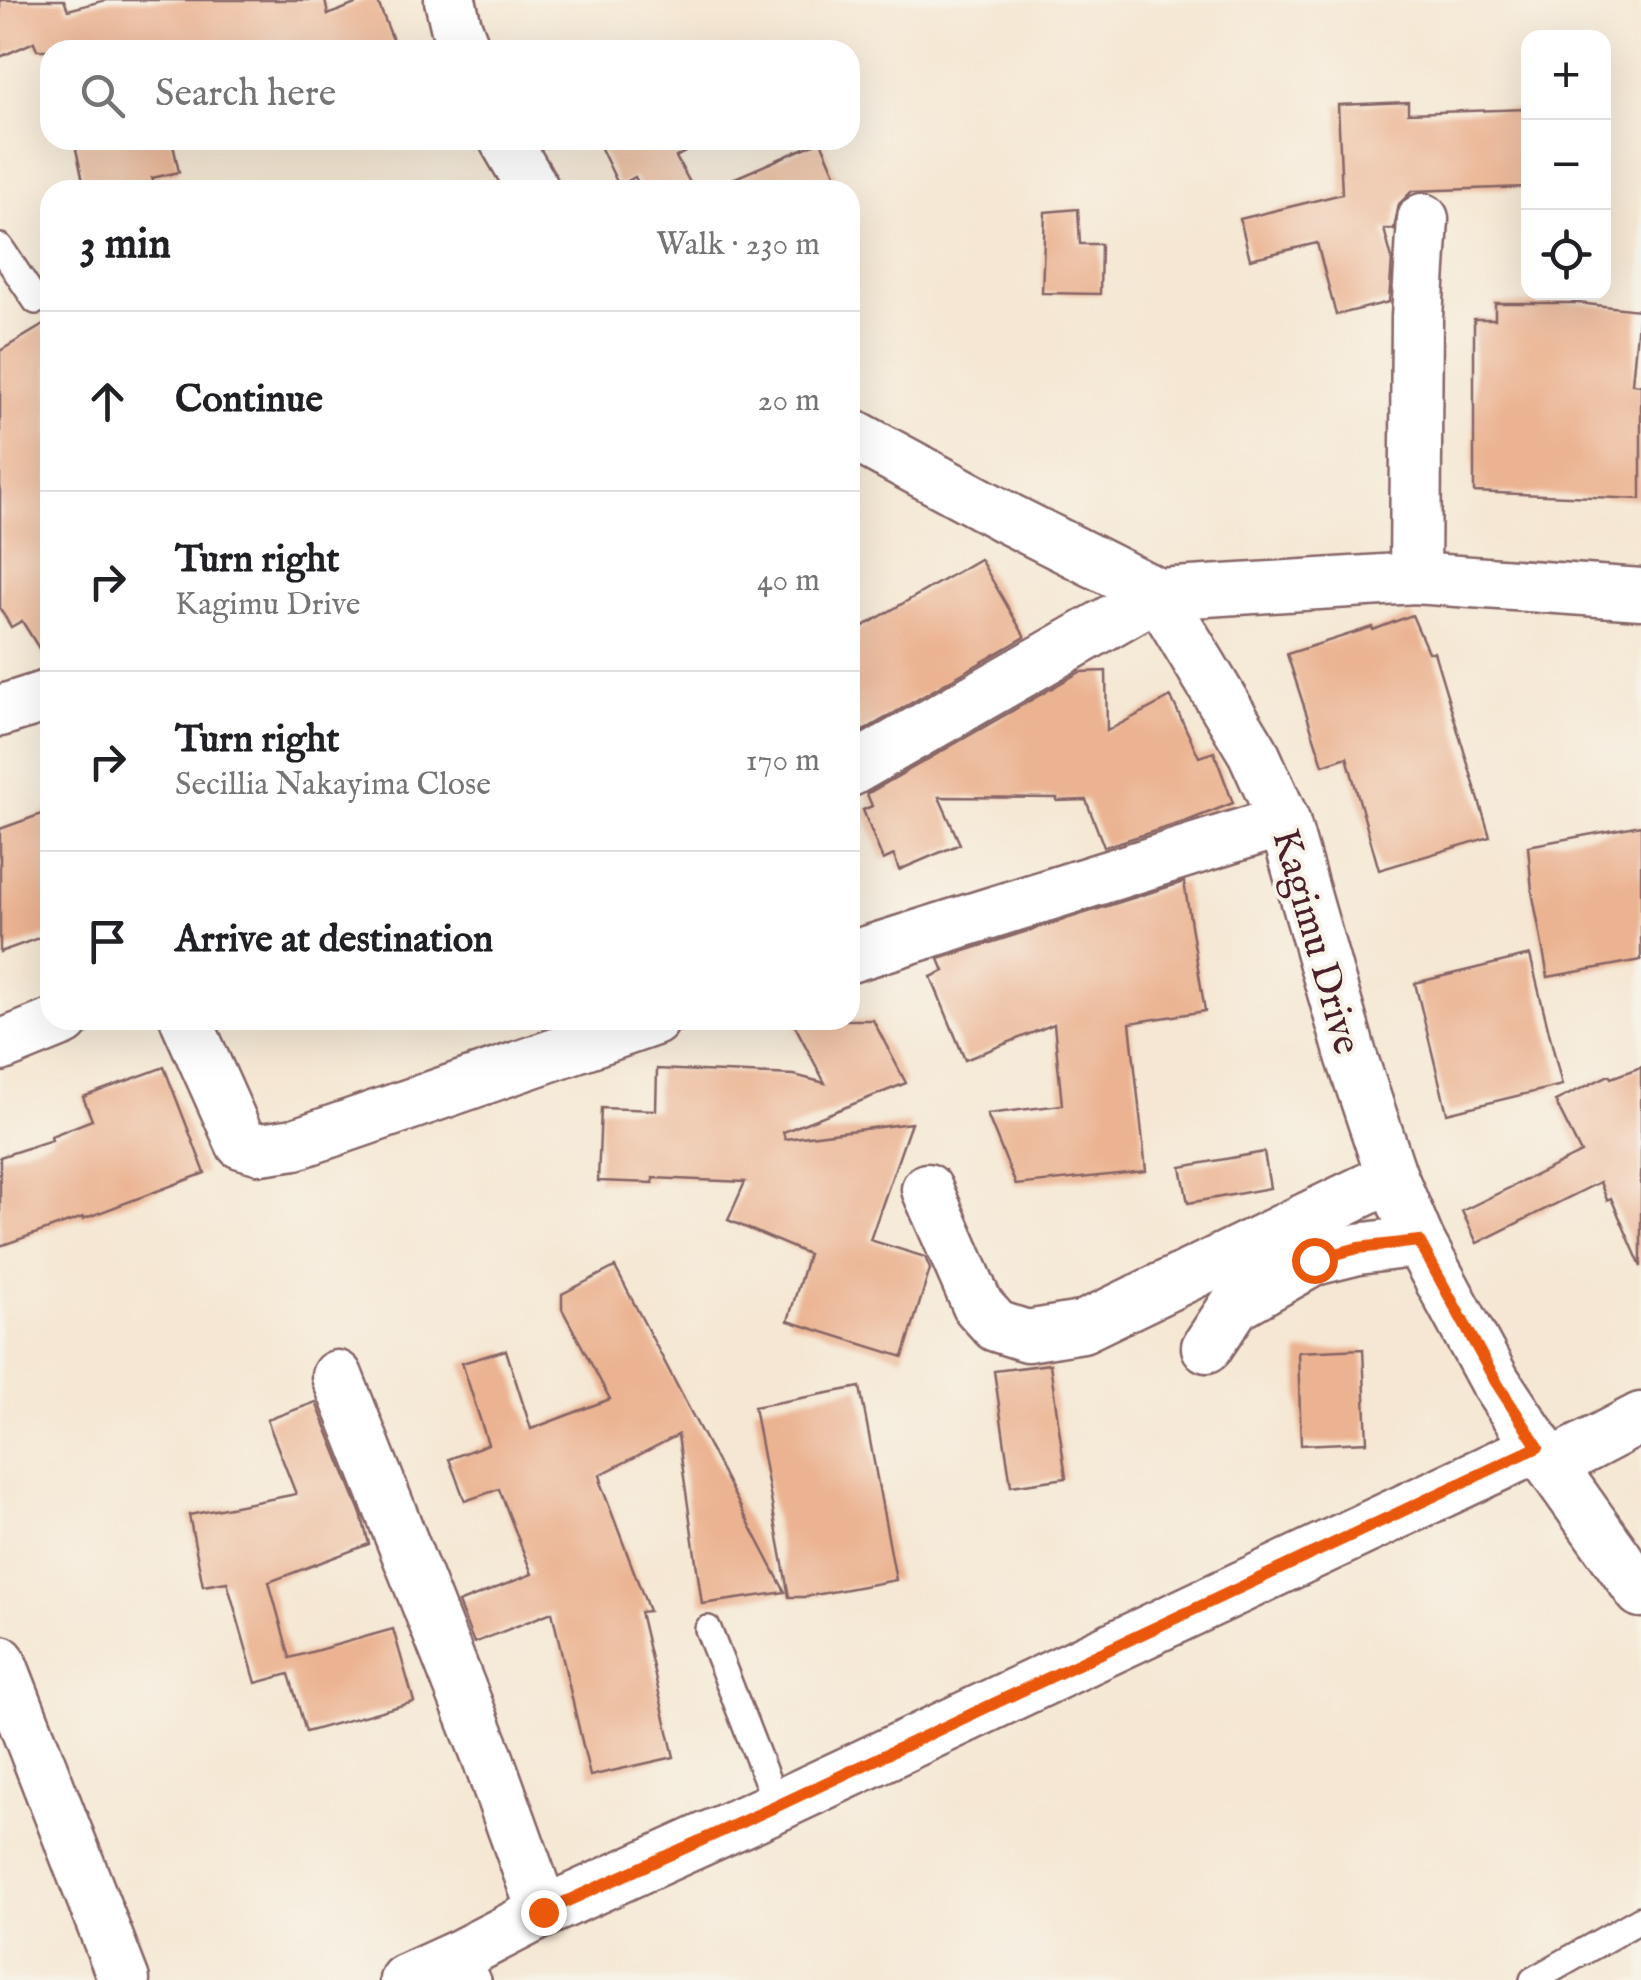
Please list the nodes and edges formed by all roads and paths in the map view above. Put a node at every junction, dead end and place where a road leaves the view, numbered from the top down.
1 (450, 0) edge
2 (461, 40) edge
3 (511, 150) edge
4 (528, 180) edge
5 (1423, 219) dead end
6 (0, 247) edge
7 (36, 300) dead end
8 (860, 438) edge
9 (1415, 578) junction
10 (1158, 594) junction
11 (1641, 594) edge
12 (40, 698) edge
13 (0, 712) edge
14 (860, 765) edge
15 (1284, 821) junction
16 (860, 953) edge
17 (40, 1030) edge
18 (191, 1030) edge
19 (625, 1030) edge
20 (0, 1046) edge
21 (1392, 1177) junction
22 (927, 1189) dead end
23 (1419, 1241) junction
24 (1207, 1347) dead end
25 (336, 1376) dead end
26 (1641, 1418) edge
27 (1544, 1456) junction
28 (1641, 1592) edge
29 (708, 1629) dead end
30 (0, 1660) edge
31 (777, 1806) junction
32 (543, 1912) junction
33 (1641, 1919) edge
34 (470, 1967) edge
35 (124, 1980) edge
36 (405, 1980) edge
37 (1533, 1980) edge

1 - 2 street
3 - 4 street
5 - 9 street
6 - 7 lane
8 - 10 street
9 - 10 street
9 - 11 street
10 - 14 street
10 - 15 street, Kagimu Drive
12 - 13 street
15 - 16 street
15 - 21 street, Kagimu Drive
17 - 20 street
18 - 19 street
21 - 22 street
21 - 23 street, Kagimu Drive
23 - 24 street
23 - 27 street, Kagimu Drive
25 - 32 street
26 - 27 street
27 - 28 street, Kagimu Drive
27 - 31 street
29 - 31 lane
30 - 35 street
31 - 32 street
32 - 34 street
33 - 37 lane
34 - 36 street

